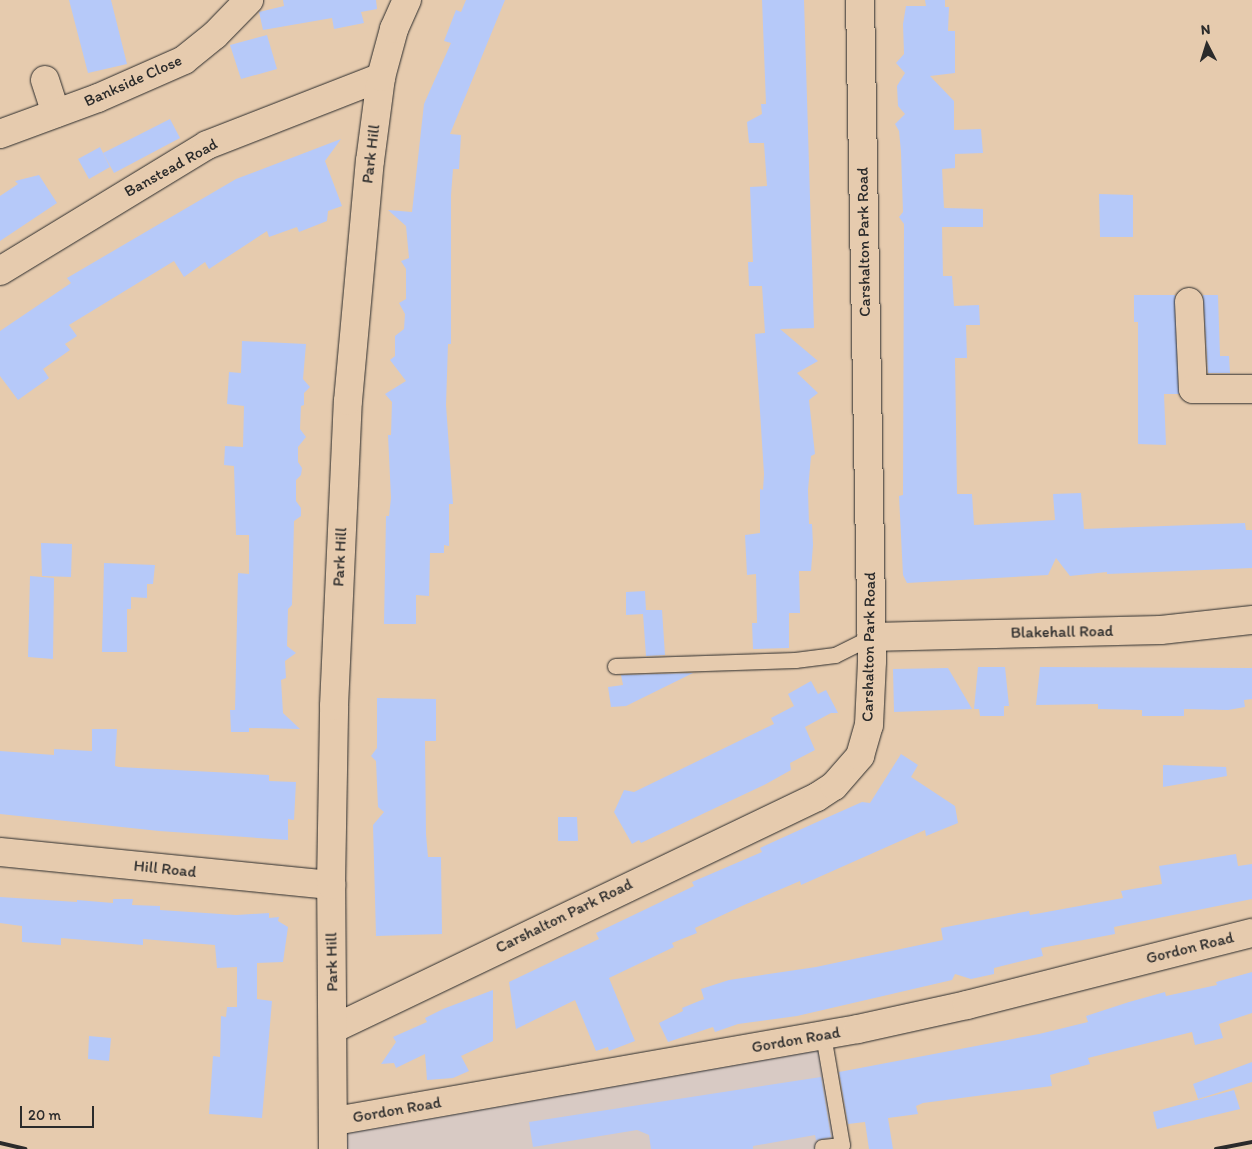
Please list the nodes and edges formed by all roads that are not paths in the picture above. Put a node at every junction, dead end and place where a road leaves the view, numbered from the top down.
1 (249, 0) edge
2 (407, 0) edge
3 (860, 0) edge
4 (381, 77) junction
5 (45, 80) dead end
6 (56, 113) junction
7 (0, 134) edge
8 (0, 272) edge
9 (1189, 302) dead end
10 (1252, 389) edge
11 (1252, 620) edge
12 (872, 637) junction
13 (615, 666) dead end
14 (0, 852) edge
15 (331, 885) junction
16 (1252, 933) edge
17 (333, 1029) junction
18 (823, 1035) junction
19 (335, 1121) junction
20 (822, 1147) dead end
21 (333, 1149) edge

1 - 6 street, Bankside Close
2 - 4 street, Park Hill
3 - 12 street, Carshalton Park Road
4 - 8 street, Banstead Road
4 - 15 street, Park Hill
5 - 6 street
6 - 7 street, Bankside Close
9 - 10 street
11 - 12 street, Blakehall Road
12 - 13 lane
12 - 17 street, Carshalton Park Road
14 - 15 street, Hill Road
15 - 17 street, Park Hill
16 - 18 street, Gordon Road
17 - 19 street, Park Hill
18 - 19 street, Gordon Road
18 - 20 lane
19 - 21 street, Park Hill

